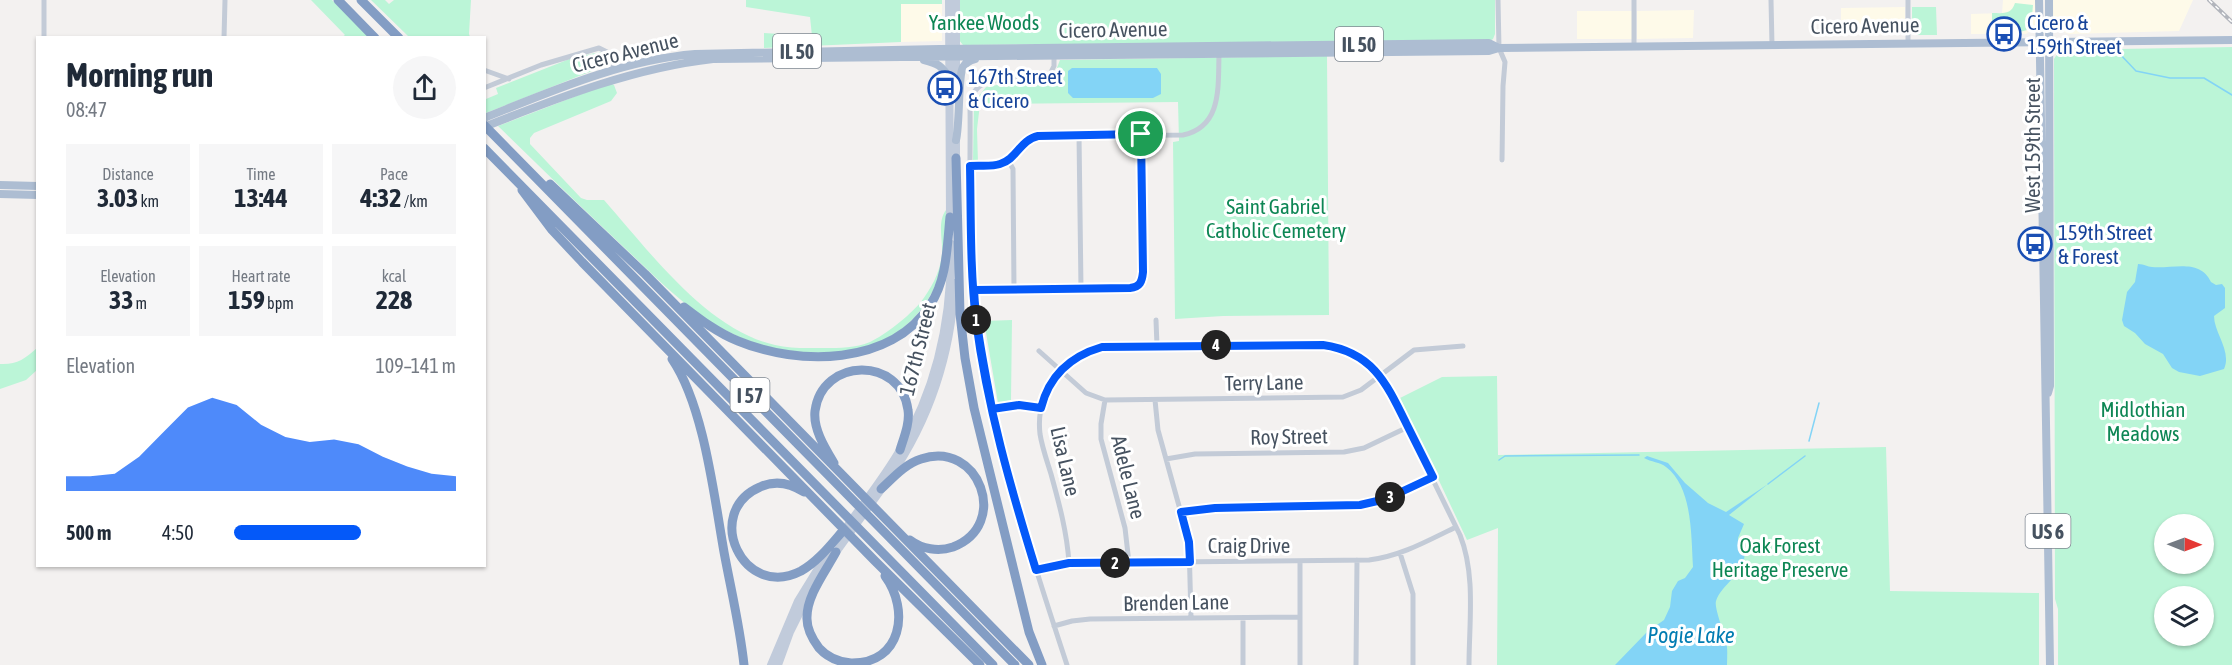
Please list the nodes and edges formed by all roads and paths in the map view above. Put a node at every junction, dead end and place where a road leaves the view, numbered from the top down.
1 (44, 0) edge
2 (225, 0) edge
3 (338, 0) edge
4 (361, 0) edge
5 (949, 0) edge
6 (956, 0) edge
7 (1498, 0) edge
8 (1634, 0) edge
9 (1771, 0) edge
10 (1908, 0) edge
11 (2039, 0) edge
12 (2049, 0) edge
13 (44, 36) edge
14 (224, 36) edge
15 (373, 36) edge
16 (397, 36) edge
17 (2232, 40) edge
18 (1908, 42) junction
19 (2044, 42) junction
20 (1772, 45) junction
21 (1634, 47) junction
22 (1499, 48) junction
23 (1054, 52) junction
24 (953, 53) junction
25 (1219, 55) junction
26 (906, 56) junction
27 (981, 57) junction
28 (486, 71) edge
29 (616, 74) junction
30 (509, 79) junction
31 (949, 79) junction
32 (486, 87) edge
33 (492, 118) edge
34 (487, 128) edge
35 (1141, 134) junction
36 (1079, 135) junction
37 (956, 140) junction
38 (486, 150) edge
39 (956, 158) junction
40 (1008, 160) junction
41 (1502, 160) dead end
42 (970, 166) junction
43 (516, 180) junction
44 (0, 185) edge
45 (36, 186) edge
46 (0, 194) edge
47 (36, 195) edge
48 (950, 217) junction
49 (645, 274) junction
50 (1081, 289) junction
51 (974, 290) junction
52 (1014, 290) junction
53 (1156, 320) dead end
54 (657, 338) junction
55 (1157, 346) junction
56 (1463, 346) dead end
57 (1040, 351) dead end
58 (1060, 370) junction
59 (1380, 375) junction
60 (1105, 400) junction
61 (1155, 400) junction
62 (1041, 408) junction
63 (992, 409) junction
64 (1408, 427) junction
65 (900, 450) junction
66 (1166, 459) junction
67 (1433, 477) junction
68 (851, 483) junction
69 (881, 489) junction
70 (872, 497) junction
71 (825, 509) junction
72 (1181, 512) junction
73 (891, 525) junction
74 (1456, 527) junction
75 (844, 536) junction
76 (836, 552) junction
77 (1400, 553) junction
78 (1357, 560) junction
79 (875, 561) junction
80 (1300, 561) junction
81 (1190, 562) junction
82 (1069, 563) junction
83 (1129, 563) junction
84 (1036, 570) junction
85 (1300, 617) junction
86 (1191, 618) junction
87 (1243, 618) junction
88 (1054, 626) junction
89 (744, 665) edge
90 (771, 665) edge
91 (778, 665) edge
92 (980, 665) edge
93 (993, 665) edge
94 (1015, 665) edge
95 (1029, 665) edge
96 (1042, 665) edge
97 (1067, 665) edge
98 (1243, 665) edge
99 (1300, 665) edge
100 (1356, 665) edge
101 (1413, 665) edge
102 (1469, 665) edge
103 (2050, 665) edge

1 - 13 street
2 - 14 street
3 - 15 highway
4 - 16 highway
5 - 24 main road, 167th Street
6 - 24 main road, 167th Street
7 - 22 street
8 - 21 street
9 - 20 street
10 - 18 street
11 - 19 main road, West 159th Street / US 6
12 - 19 main road, West 159th Street / US 6
17 - 19 main road, Cicero Avenue / IL 50
18 - 19 main road, Cicero Avenue / IL 50
18 - 20 main road, Cicero Avenue / IL 50
19 - 103 main road, West 159th Street / US 6
20 - 21 main road, Cicero Avenue / IL 50
21 - 22 main road, Cicero Avenue / IL 50
22 - 23 main road, Cicero Avenue / IL 50
22 - 25 main road, Cicero Avenue / IL 50
22 - 41 street
23 - 24 main road, Cicero Avenue / IL 50
23 - 25 main road, Cicero Avenue / IL 50
23 - 27 main road, Cicero Avenue / IL 50
23 - 42 street
24 - 26 main road, Cicero Avenue / IL 50
24 - 27 main road, Cicero Avenue / IL 50
24 - 29 main road, Cicero Avenue / IL 50
24 - 31 main road, 167th Street
24 - 37 main road, 167th Street
25 - 35 street
26 - 29 main road, Cicero Avenue / IL 50
26 - 31 main road
27 - 37 main road
28 - 30 street
29 - 30 street
29 - 33 main road, Cicero Avenue / IL 50
30 - 32 street
31 - 48 main road, 167th Street
33 - 34 main road, Cicero Avenue / IL 50
34 - 49 highway
34 - 94 highway, I 57
35 - 36 street
35 - 50 street
36 - 40 street
36 - 50 street
37 - 39 main road, 167th Street
38 - 43 highway, I 57
39 - 69 main road, 167th Street
39 - 96 highway
40 - 42 street
40 - 52 street
42 - 51 street
43 - 54 highway
43 - 93 highway, I 57
44 - 45 main road
46 - 47 main road
48 - 49 highway
48 - 65 main road, 167th Street
49 - 68 highway
50 - 52 street
51 - 52 street
51 - 63 street
53 - 55 street
54 - 71 highway
54 - 89 highway
55 - 58 street
55 - 59 street
56 - 59 street, Terry Lane
57 - 58 street, Terry Lane
58 - 60 street, Terry Lane
58 - 62 street, Lisa Lane
59 - 61 street, Terry Lane
59 - 64 street
60 - 61 street, Terry Lane
60 - 83 street, Adele Lane
61 - 66 street
62 - 63 street
62 - 82 street, Lisa Lane
63 - 84 street
64 - 66 street, Roy Street
64 - 67 street
65 - 68 highway
65 - 70 main road, 167th Street
66 - 72 street
67 - 72 street
67 - 74 street
68 - 73 highway
69 - 70 main road, 167th Street
69 - 73 highway
70 - 75 main road, 167th Street
71 - 75 highway
71 - 79 highway
72 - 81 street
73 - 95 highway
74 - 77 street, Craig Drive
74 - 102 street
75 - 76 main road, 167th Street
75 - 90 main road, 167th Street
76 - 79 highway
76 - 91 main road, 167th Street
77 - 78 street, Craig Drive
77 - 101 street
78 - 80 street, Craig Drive
78 - 100 street
79 - 92 highway
80 - 81 street, Craig Drive
80 - 85 street
81 - 83 street, Craig Drive
81 - 86 street
82 - 83 street, Craig Drive
82 - 84 street, Craig Drive
84 - 88 street
85 - 87 street, Brenden Lane
85 - 99 street
86 - 87 street, Brenden Lane
86 - 88 street, Brenden Lane
87 - 98 street
88 - 97 street

